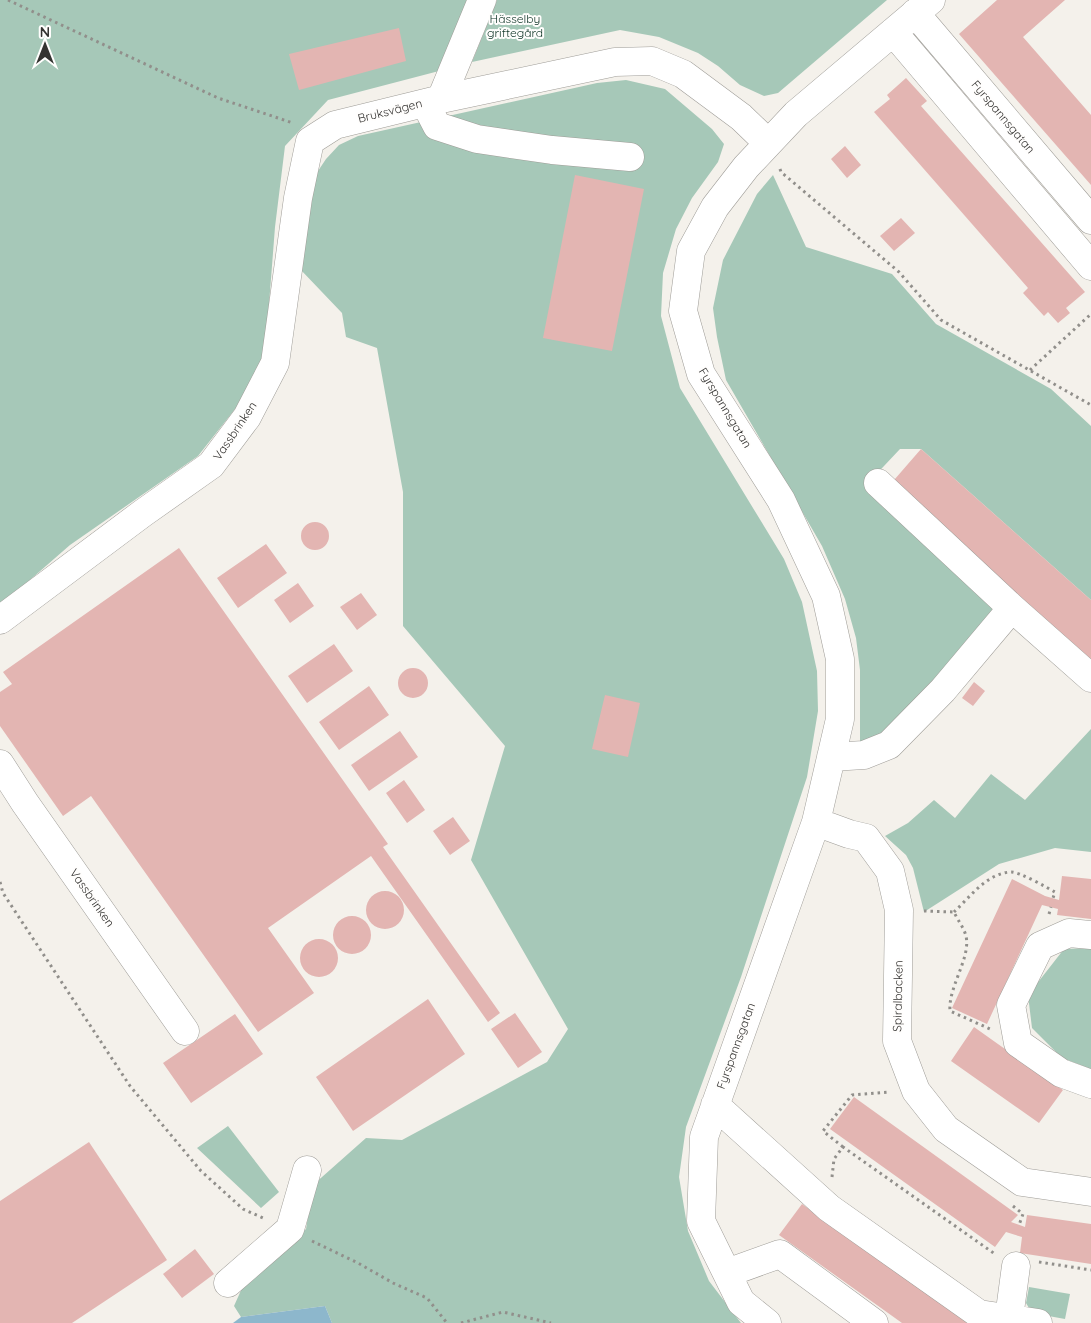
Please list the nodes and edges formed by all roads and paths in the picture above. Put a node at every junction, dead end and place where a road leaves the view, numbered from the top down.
1 (8, 0) edge
2 (482, 0) edge
3 (923, 7) edge
4 (893, 32) junction
5 (433, 101) junction
6 (335, 125) junction
7 (768, 142) junction
8 (630, 157) dead end
9 (1091, 220) edge
10 (1091, 266) edge
11 (1091, 314) edge
12 (1030, 370) junction
13 (1091, 405) edge
14 (878, 483) dead end
15 (1012, 608) junction
16 (0, 620) edge
17 (1091, 678) edge
18 (831, 757) junction
19 (0, 764) edge
20 (816, 822) junction
21 (0, 882) edge
22 (1053, 898) dead end
23 (899, 910) junction
24 (954, 912) junction
25 (1091, 935) edge
26 (185, 1030) dead end
27 (1018, 1043) junction
28 (1091, 1084) edge
29 (865, 1094) dead end
30 (715, 1105) junction
31 (843, 1147) junction
32 (834, 1159) dead end
33 (307, 1170) dead end
34 (1091, 1192) edge
35 (1023, 1214) dead end
36 (1019, 1225) dead end
37 (290, 1229) junction
38 (1016, 1266) junction
39 (1091, 1270) edge
40 (726, 1273) junction
41 (228, 1283) dead end
42 (1009, 1318) junction
43 (447, 1323) edge
44 (461, 1323) edge
45 (550, 1323) edge
46 (767, 1323) edge
47 (874, 1323) edge
48 (1038, 1323) edge

1 - 6 path
2 - 5 street
3 - 4 street, Fyrspannsgatan
3 - 9 street, Fyrspannsgatan
4 - 7 street, Fyrspannsgatan
4 - 10 street
5 - 6 street, Bruksvägen
5 - 7 street, Bruksvägen
5 - 8 street
6 - 16 street, Vassbrinken
7 - 12 path
7 - 18 street, Fyrspannsgatan
11 - 12 path
12 - 13 path
14 - 15 street
15 - 17 street
15 - 18 street
18 - 20 street, Fyrspannsgatan
19 - 26 street, Vassbrinken
20 - 23 street, Spiralbacken
20 - 30 street, Fyrspannsgatan
21 - 37 path
22 - 24 path
23 - 24 path
23 - 34 street, Spiralbacken
24 - 27 path
25 - 27 street
27 - 28 street
29 - 31 path
30 - 40 street, Fyrspannsgatan
30 - 42 street
31 - 32 path
31 - 38 path
33 - 37 street
35 - 36 path
37 - 41 street
37 - 43 path
38 - 39 path
38 - 42 street
40 - 46 street, Fyrspannsgatan
40 - 47 street
42 - 48 street
44 - 45 path

